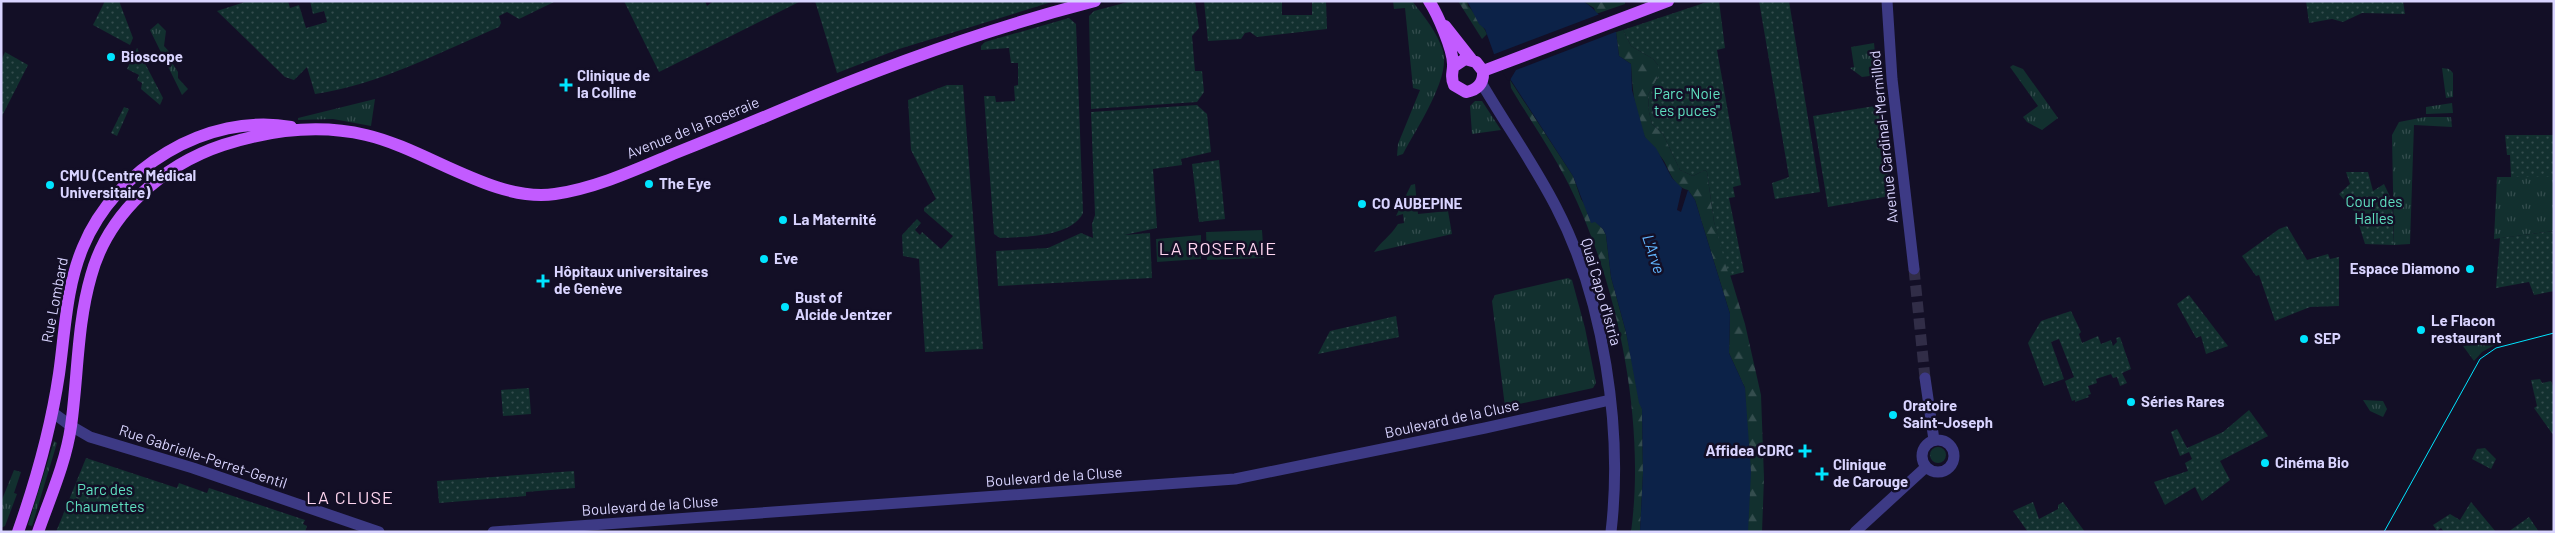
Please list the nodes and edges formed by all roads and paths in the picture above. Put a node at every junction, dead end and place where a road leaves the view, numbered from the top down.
1 (1095, 1) edge
2 (1429, 1) edge
3 (1668, 1) edge
4 (1888, 1) edge
5 (1440, 20) junction
6 (1471, 59) junction
7 (1454, 67) junction
8 (1487, 74) junction
9 (256, 124) junction
10 (298, 129) junction
11 (244, 139) junction
12 (1914, 269) tunnel mouth
13 (1925, 378) tunnel mouth
14 (1610, 400) junction
15 (52, 412) junction
16 (71, 426) junction
17 (1934, 440) junction
18 (1926, 467) junction
19 (18, 532) edge
20 (38, 532) edge
21 (379, 532) edge
22 (493, 532) edge
23 (1611, 532) edge
24 (1855, 532) edge

1 - 10 main road, Avenue de la Roseraie
2 - 5 main road
3 - 8 main road
4 - 12 street, Avenue Cardinal-Mermillod
5 - 6 main road
5 - 7 main road
6 - 7 main road
6 - 8 main road
7 - 8 main road
8 - 14 street, Quai Capo d'Istria
9 - 10 main road, Avenue de la Roseraie
9 - 11 main road
9 - 15 main road, Rue Lombard
10 - 11 main road, Avenue de la Roseraie
11 - 16 main road, Rue Lombard
13 - 17 street
14 - 22 street, Boulevard de la Cluse
14 - 23 street, Quai Capo d'Istria
15 - 16 street, Rue Gabrielle-Perret-Gentil
15 - 19 main road, Rue Lombard
16 - 20 main road, Rue Lombard
16 - 21 street, Rue Gabrielle-Perret-Gentil
17 - 18 street
17 - 18 street
18 - 24 street

